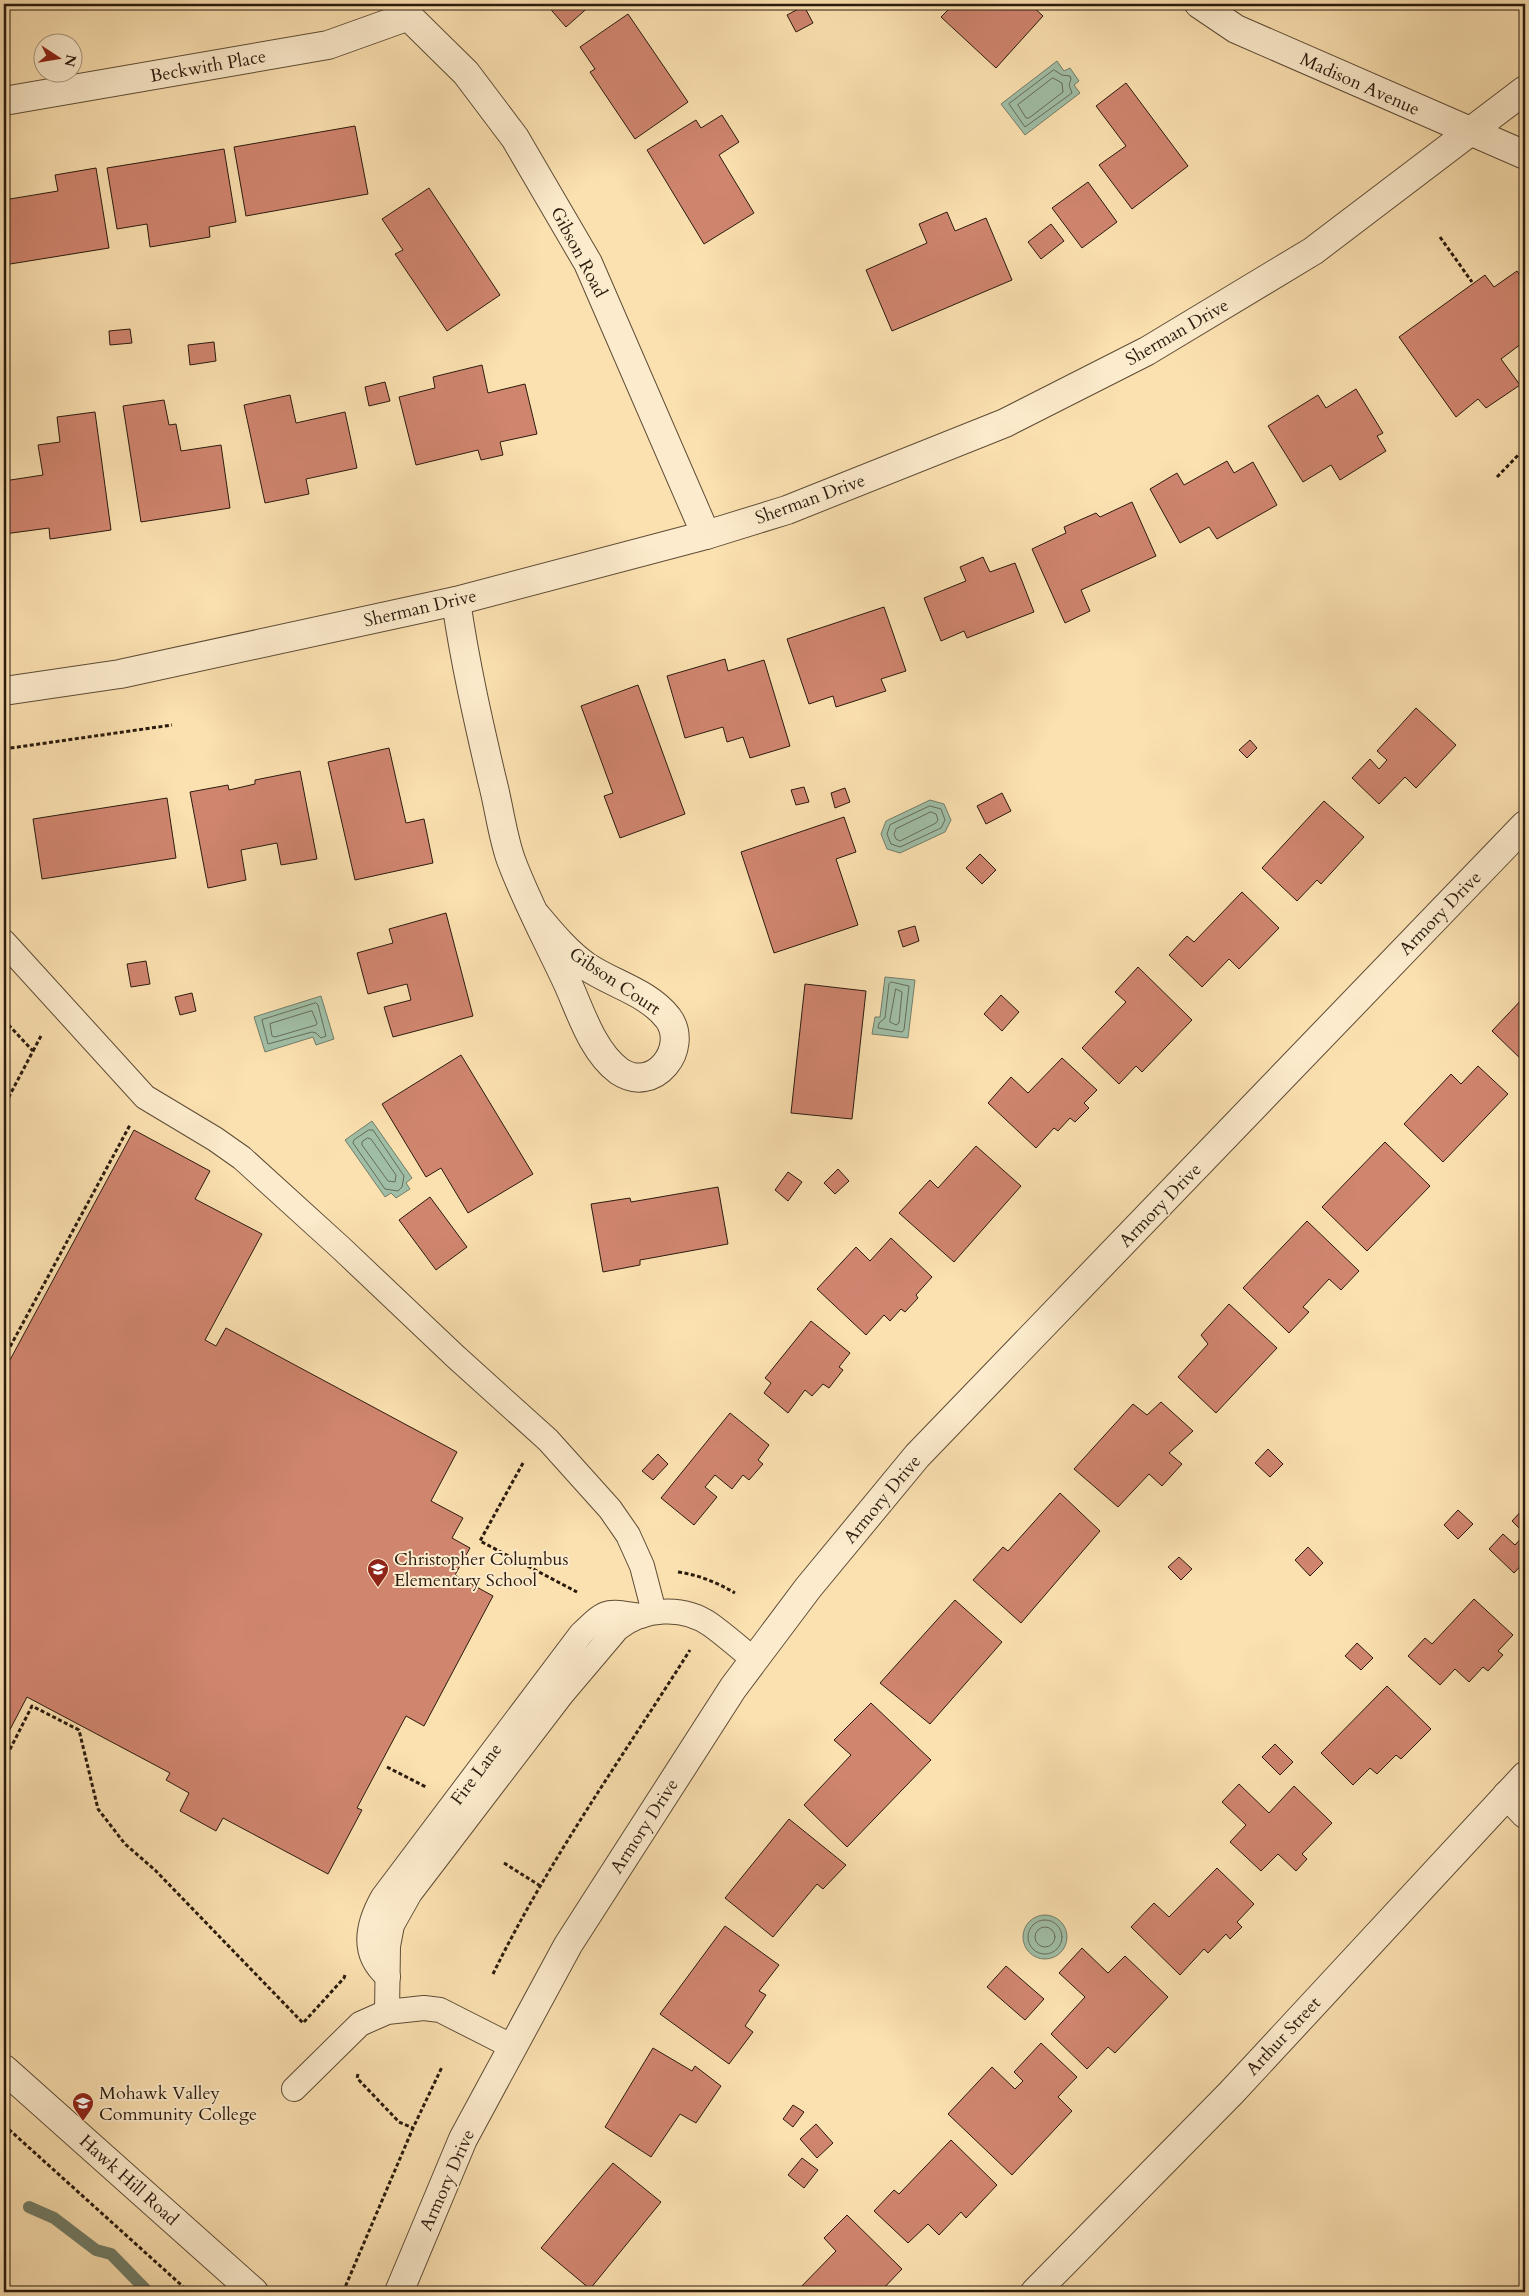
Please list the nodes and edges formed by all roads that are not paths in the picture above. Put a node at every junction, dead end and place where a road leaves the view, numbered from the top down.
1 (1199, 4) edge
2 (402, 10) edge
3 (1525, 90) edge
4 (4, 100) edge
5 (1469, 131) junction
6 (1525, 156) edge
7 (706, 535) junction
8 (456, 601) junction
9 (4, 691) edge
10 (1525, 824) edge
11 (534, 913) junction
12 (4, 942) edge
13 (648, 1614) junction
14 (754, 1660) junction
15 (1525, 1776) edge
16 (1516, 1805) edge
17 (387, 2012) junction
18 (513, 2046) junction
19 (4, 2068) edge
20 (294, 2089) dead end
21 (254, 2292) edge
22 (399, 2292) edge
23 (1035, 2292) edge

1 - 5 street, Madison Avenue
2 - 4 street, Beckwith Place
2 - 7 street, Gibson Road
3 - 5 street, Sherman Drive
5 - 6 street, Madison Avenue
5 - 7 street, Sherman Drive
7 - 8 street, Sherman Drive
8 - 9 street, Sherman Drive
8 - 11 street, Gibson Court
10 - 14 street, Armory Drive
11 - 11 street, Gibson Court
12 - 13 lane
13 - 14 lane
13 - 17 lane
14 - 18 street, Armory Drive
15 - 16 street, Arthur Street
16 - 23 street, Arthur Street
17 - 18 lane
17 - 20 lane
18 - 22 street, Armory Drive
19 - 21 street, Hawk Hill Road

